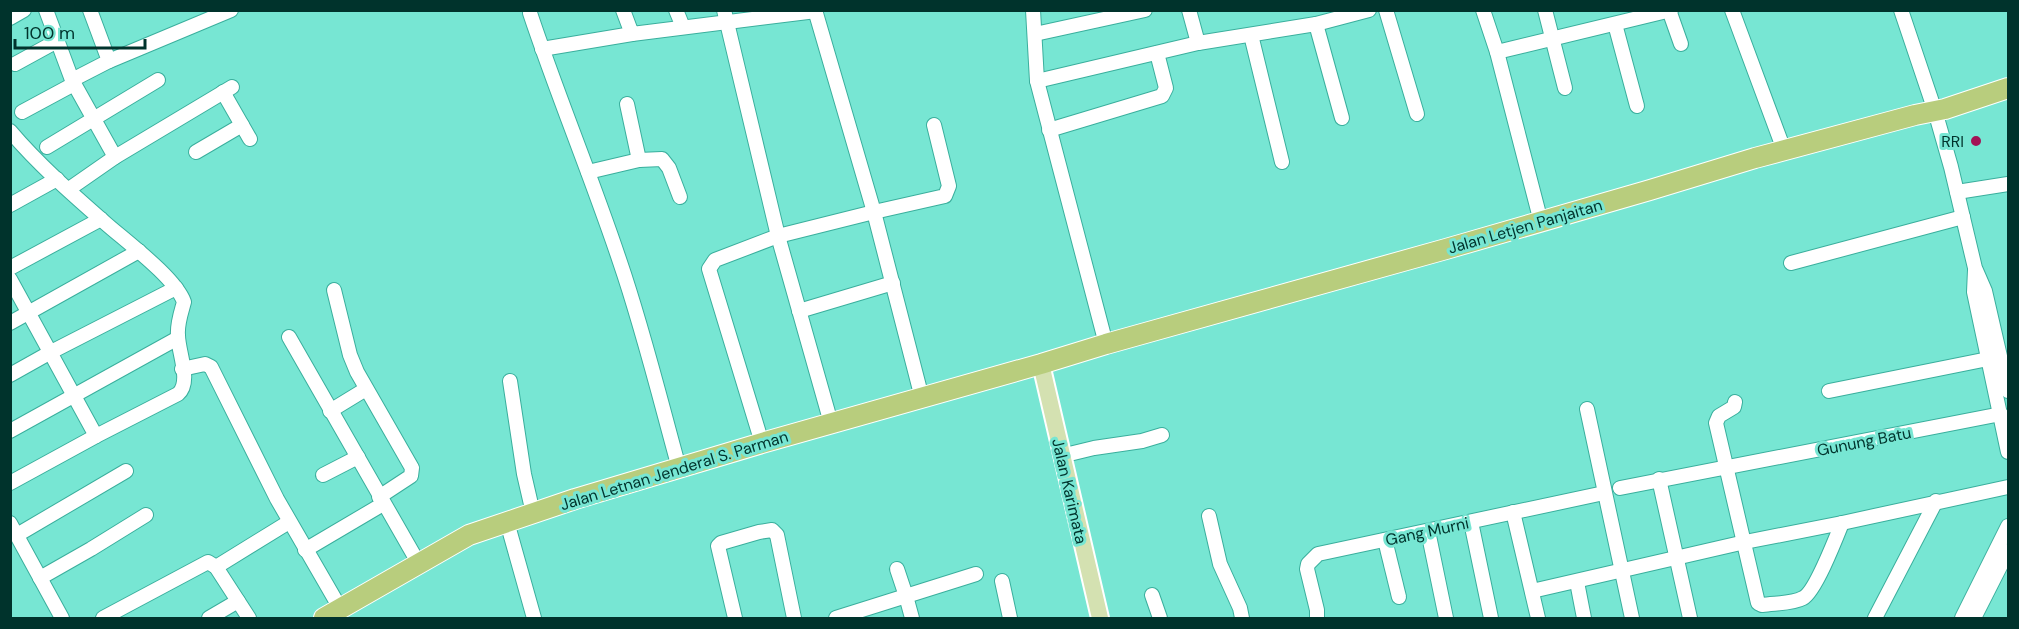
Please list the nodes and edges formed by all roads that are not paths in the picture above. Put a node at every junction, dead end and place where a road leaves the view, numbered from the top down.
1 (24, 10) edge
2 (46, 10) edge
3 (231, 10) edge
4 (623, 10) edge
5 (676, 10) edge
6 (1033, 10) edge
7 (1145, 10) edge
8 (1190, 10) edge
9 (1369, 10) edge
10 (1386, 10) edge
11 (1483, 10) edge
12 (1545, 10) edge
13 (1607, 10) edge
14 (1732, 10) edge
15 (1901, 10) edge
16 (815, 11) edge
17 (1670, 11) edge
18 (96, 12) edge
19 (530, 13) dead end
20 (726, 17) edge
21 (10, 18) edge
22 (1316, 24) junction
23 (1613, 25) junction
24 (683, 27) junction
25 (633, 34) junction
26 (1035, 34) junction
27 (1251, 35) junction
28 (1553, 39) junction
29 (57, 41) junction
30 (1198, 43) junction
31 (1682, 44) dead end
32 (542, 49) junction
33 (1497, 52) junction
34 (1157, 53) junction
35 (109, 61) junction
36 (15, 63) dead end
37 (158, 80) dead end
38 (1037, 81) junction
39 (73, 82) junction
40 (1565, 88) dead end
41 (2008, 88) edge
42 (627, 104) dead end
43 (1637, 106) dead end
44 (1935, 111) junction
45 (22, 112) dead end
46 (1417, 114) dead end
47 (1342, 118) dead end
48 (94, 120) junction
49 (242, 125) junction
50 (934, 125) dead end
51 (1049, 130) junction
52 (10, 132) edge
53 (250, 139) dead end
54 (46, 147) dead end
55 (17, 149) edge
56 (1784, 150) junction
57 (196, 152) dead end
58 (115, 157) junction
59 (639, 160) junction
60 (1282, 162) dead end
61 (588, 172) junction
62 (57, 180) junction
63 (2008, 184) edge
64 (69, 189) junction
65 (1957, 192) junction
66 (680, 197) dead end
67 (10, 206) edge
68 (874, 212) junction
69 (1963, 217) junction
70 (101, 219) junction
71 (1541, 222) junction
72 (778, 236) junction
73 (139, 252) junction
74 (1791, 263) dead end
75 (1975, 267) junction
76 (10, 268) edge
77 (10, 279) edge
78 (893, 283) junction
79 (176, 288) junction
80 (334, 290) dead end
81 (799, 311) junction
82 (29, 312) junction
83 (10, 323) edge
84 (2002, 334) edge
85 (289, 337) dead end
86 (178, 338) junction
87 (1106, 344) junction
88 (51, 352) junction
89 (1988, 359) junction
90 (1041, 364) junction
91 (183, 369) junction
92 (10, 375) edge
93 (510, 381) dead end
94 (366, 389) junction
95 (1828, 391) dead end
96 (2008, 391) edge
97 (74, 395) junction
98 (922, 398) junction
99 (1735, 402) dead end
100 (1587, 409) dead end
101 (330, 411) junction
102 (2001, 414) junction
103 (831, 423) junction
104 (10, 431) edge
105 (2007, 434) edge
106 (1162, 435) dead end
107 (96, 436) junction
108 (762, 443) junction
109 (2008, 453) edge
110 (1062, 456) junction
111 (358, 457) junction
112 (679, 468) junction
113 (1727, 468) junction
114 (126, 471) dead end
115 (323, 475) dead end
116 (1659, 480) junction
117 (10, 483) edge
118 (2008, 487) edge
119 (1620, 488) dead end
120 (1604, 493) junction
121 (381, 500) junction
122 (1936, 501) junction
123 (532, 513) junction
124 (1513, 513) junction
125 (146, 515) dead end
126 (1209, 516) dead end
127 (290, 522) junction
128 (507, 522) junction
129 (1471, 522) junction
130 (1842, 523) junction
131 (2008, 526) edge
132 (14, 529) edge
133 (1428, 531) junction
134 (1385, 540) junction
135 (1745, 542) junction
136 (2006, 545) edge
137 (305, 550) junction
138 (1676, 557) junction
139 (212, 564) junction
140 (419, 564) junction
141 (897, 568) dead end
142 (1622, 570) junction
143 (976, 573) dead end
144 (40, 578) junction
145 (1002, 580) dead end
146 (1576, 582) junction
147 (1532, 591) junction
148 (1152, 595) dead end
149 (906, 596) junction
150 (1399, 597) dead end
151 (238, 601) junction
152 (332, 613) edge
153 (62, 618) edge
154 (103, 618) edge
155 (209, 618) edge
156 (249, 618) edge
157 (534, 618) edge
158 (735, 618) edge
159 (794, 618) edge
160 (836, 618) edge
161 (912, 618) edge
162 (1010, 618) edge
163 (1100, 618) edge
164 (1160, 618) edge
165 (1242, 618) edge
166 (1317, 618) edge
167 (1446, 618) edge
168 (1491, 618) edge
169 (1538, 618) edge
170 (1584, 618) edge
171 (1632, 618) edge
172 (1690, 618) edge
173 (1875, 618) edge
174 (1962, 618) edge
175 (1974, 618) edge

1 - 21 street
2 - 29 street
3 - 35 street
4 - 25 street
5 - 24 street
6 - 26 street
7 - 26 street
8 - 30 street
9 - 22 street
10 - 46 street
11 - 33 street
12 - 28 street
13 - 23 street
14 - 56 street
15 - 44 street
16 - 20 street
16 - 68 street
17 - 23 street
17 - 31 street
18 - 35 street
19 - 32 street
20 - 24 street
20 - 72 street
22 - 27 street
22 - 47 street
23 - 28 street
23 - 43 street
24 - 25 street
25 - 32 street
26 - 38 street
27 - 30 street
27 - 60 street
28 - 33 street
28 - 40 street
29 - 36 street
29 - 39 street
30 - 34 street
32 - 61 street
33 - 71 street
34 - 38 street
34 - 51 street
35 - 39 street
37 - 48 street
38 - 51 street
39 - 45 street
39 - 48 street
41 - 44 highway, Jalan Letjen Panjaitan
42 - 59 street
44 - 56 highway, Jalan Letjen Panjaitan
44 - 65 street
48 - 54 street
48 - 58 street
49 - 53 street
49 - 57 street
49 - 58 street
50 - 68 street
51 - 87 street
52 - 55 street
55 - 62 street
56 - 71 highway, Jalan Letjen Panjaitan
58 - 64 street
59 - 61 street
59 - 66 street
61 - 112 street
62 - 64 street
62 - 67 street
63 - 65 street
64 - 70 street
65 - 69 street
68 - 72 street
68 - 78 street
69 - 74 street
69 - 75 street
70 - 73 street
70 - 76 street
71 - 87 highway, Jalan Letjen Panjaitan
72 - 81 street
72 - 108 street
73 - 79 street
73 - 82 street
75 - 84 street
75 - 89 street
77 - 82 street
78 - 81 street
78 - 98 street
79 - 86 street
79 - 88 street
80 - 94 street
81 - 103 street
82 - 83 street
82 - 88 street
84 - 96 street
85 - 101 street
86 - 91 street
86 - 97 street
87 - 90 highway, Jalan Letjen Panjaitan
88 - 92 street
88 - 97 street
89 - 95 street
89 - 102 street
90 - 98 highway, Jalan Letnan Jenderal S. Parman
90 - 110 main road, Jalan Karimata
91 - 107 street
91 - 127 street
93 - 123 street
94 - 101 street
94 - 121 street
97 - 104 street
97 - 107 street
98 - 103 highway, Jalan Letnan Jenderal S. Parman
99 - 113 street
100 - 120 street
101 - 111 street
102 - 105 street
102 - 113 street, Gunung Batu
103 - 108 highway, Jalan Letnan Jenderal S. Parman
105 - 109 street
106 - 110 street
107 - 117 street
108 - 112 highway, Jalan Letnan Jenderal S. Parman
110 - 163 main road, Jalan Karimata
111 - 115 street
111 - 121 street
112 - 123 highway, Jalan Letnan Jenderal S. Parman
113 - 116 street, Gunung Batu
113 - 135 street
114 - 132 street
116 - 119 street, Gunung Batu
116 - 138 street
118 - 122 street
120 - 124 street, Gang Murni
120 - 142 street
121 - 137 street
121 - 140 street
122 - 130 street
122 - 173 street
123 - 128 highway, Jalan Letnan Jenderal S. Parman
124 - 129 street, Gang Murni
124 - 147 street
125 - 144 street
126 - 165 street
127 - 137 street
127 - 139 street
128 - 140 highway, Jalan Letnan Jenderal S. Parman
128 - 157 street
129 - 133 street, Gang Murni
129 - 168 street
130 - 135 street
130 - 135 street
131 - 136 street
132 - 144 street
133 - 134 street, Gang Murni
133 - 167 street
134 - 150 street
134 - 166 street, Gang Murni
135 - 138 street
136 - 174 street
136 - 175 street
137 - 152 street
138 - 142 street
138 - 172 street
139 - 151 street
139 - 154 street
140 - 152 highway, Jalan Letnan Jenderal S. Parman
141 - 149 street
142 - 146 street
142 - 171 street
143 - 149 street
144 - 153 street
145 - 162 street
146 - 147 street
146 - 170 street
147 - 169 street
148 - 164 street
149 - 160 street
149 - 161 street
151 - 155 street
151 - 156 street
158 - 159 street

